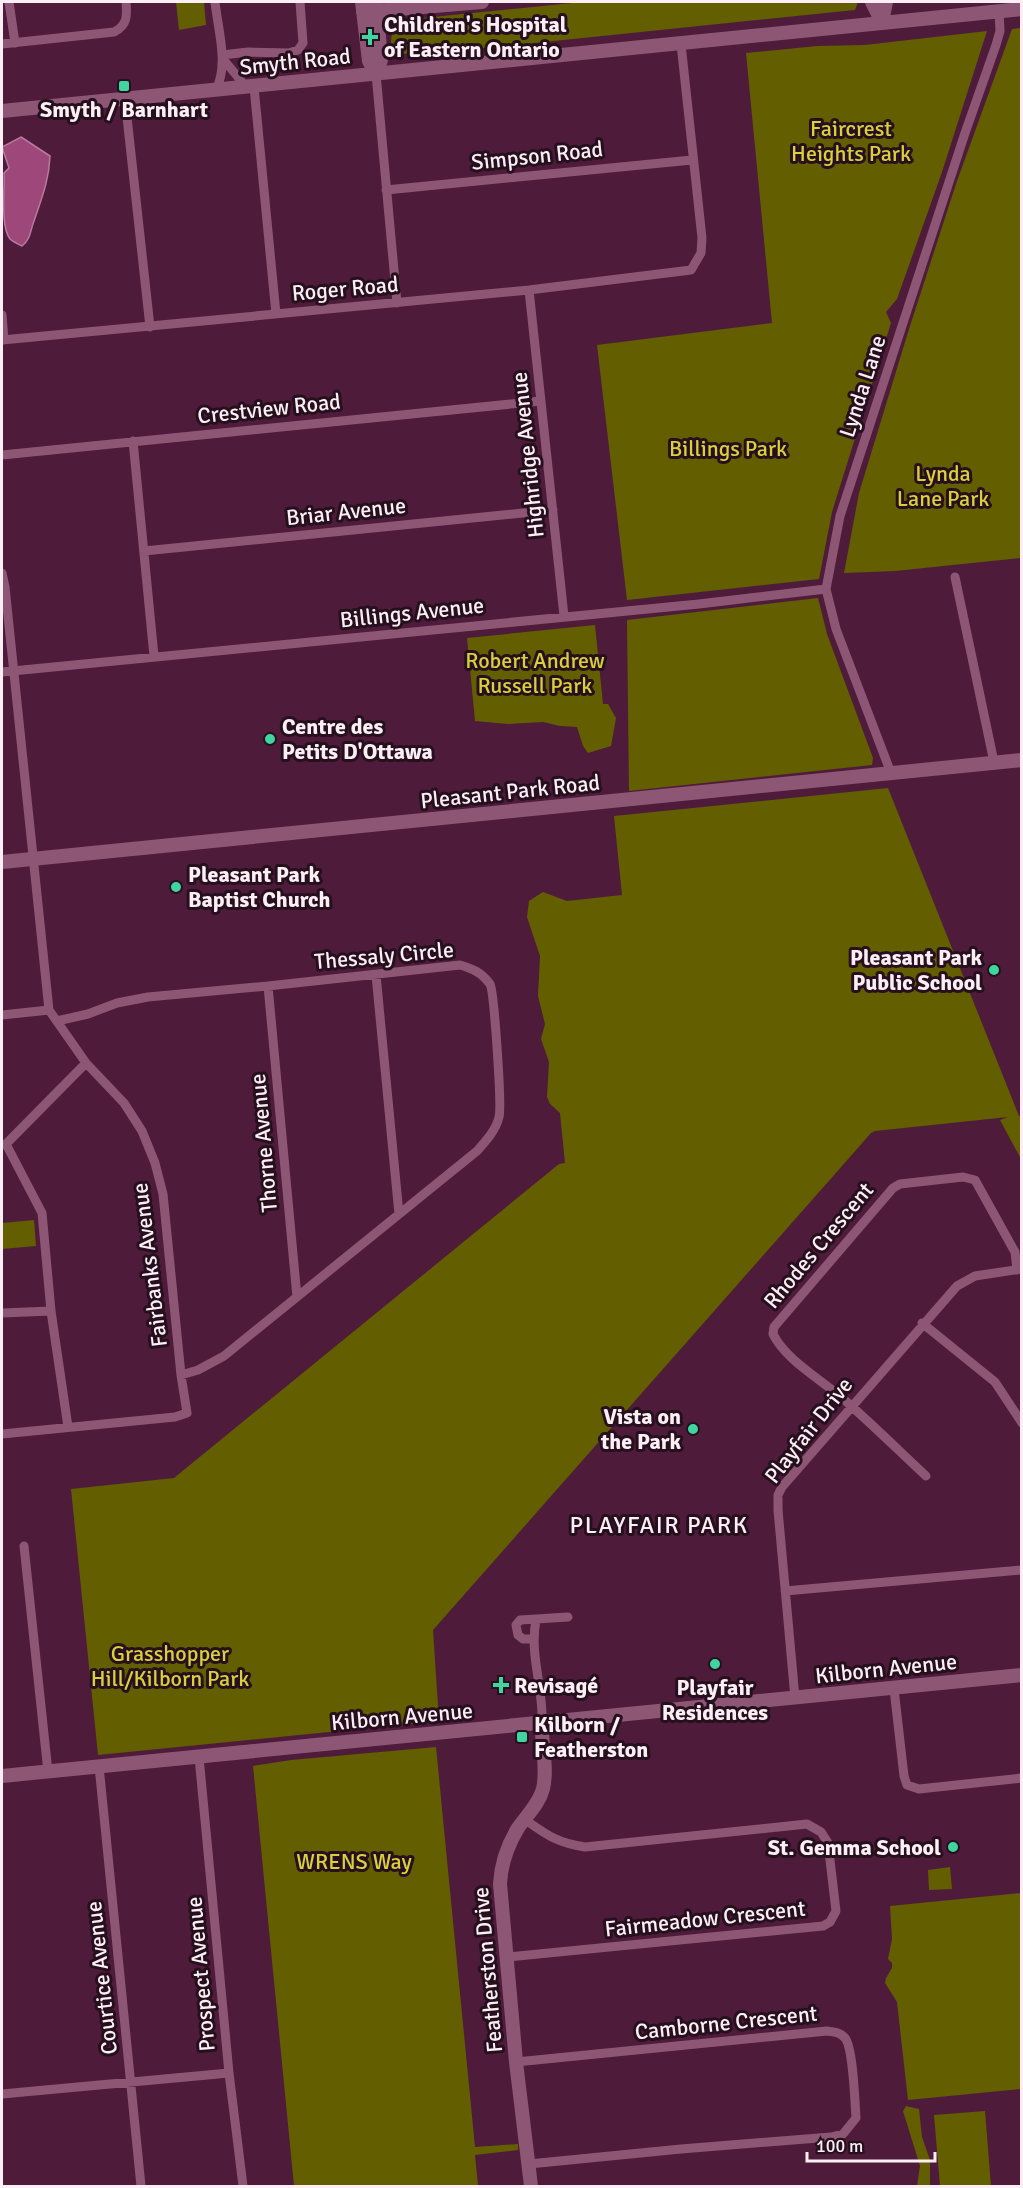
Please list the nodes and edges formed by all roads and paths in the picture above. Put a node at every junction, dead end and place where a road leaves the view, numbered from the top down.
1 (9, 2) edge
2 (126, 2) edge
3 (215, 2) edge
4 (300, 2) edge
5 (482, 2) edge
6 (872, 2) edge
7 (886, 2) edge
8 (369, 6) edge
9 (1022, 9) edge
10 (999, 11) junction
11 (882, 22) junction
12 (15, 43) junction
13 (2, 44) edge
14 (681, 44) junction
15 (222, 57) junction
16 (376, 74) junction
17 (250, 87) junction
18 (216, 90) junction
19 (125, 99) junction
20 (2, 111) edge
21 (692, 160) junction
22 (386, 190) junction
23 (530, 290) junction
24 (397, 303) junction
25 (276, 314) junction
26 (2, 315) edge
27 (150, 327) junction
28 (2, 340) edge
29 (541, 401) junction
30 (133, 441) junction
31 (2, 455) edge
32 (553, 510) junction
33 (144, 551) junction
34 (2, 573) edge
35 (956, 577) dead end
36 (826, 589) junction
37 (564, 616) junction
38 (154, 656) junction
39 (13, 671) junction
40 (2, 672) edge
41 (1022, 760) edge
42 (994, 762) junction
43 (891, 773) junction
44 (33, 859) junction
45 (2, 862) edge
46 (376, 975) junction
47 (268, 986) junction
48 (49, 1010) junction
49 (2, 1015) edge
50 (57, 1022) junction
51 (86, 1063) junction
52 (4, 1144) edge
53 (399, 1214) junction
54 (1019, 1270) edge
55 (297, 1297) junction
56 (51, 1311) junction
57 (2, 1313) edge
58 (922, 1323) junction
59 (181, 1375) junction
60 (850, 1406) junction
61 (1022, 1423) edge
62 (68, 1427) junction
63 (2, 1434) edge
64 (926, 1476) dead end
65 (24, 1546) dead end
66 (1022, 1570) edge
67 (785, 1591) junction
68 (568, 1617) dead end
69 (536, 1620) junction
70 (534, 1639) junction
71 (1022, 1675) edge
72 (894, 1689) junction
73 (795, 1698) junction
74 (542, 1724) junction
75 (199, 1756) junction
76 (99, 1766) junction
77 (48, 1772) junction
78 (2, 1776) edge
79 (1022, 1778) edge
80 (524, 1819) junction
81 (507, 1957) junction
82 (516, 2062) junction
83 (229, 2073) junction
84 (132, 2082) junction
85 (2, 2094) edge
86 (529, 2164) junction
87 (141, 2187) edge
88 (243, 2187) edge
89 (531, 2187) edge

1 - 12 street
2 - 12 street
3 - 15 street
4 - 15 street
5 - 8 street
6 - 11 street
7 - 11 street
8 - 16 street
9 - 10 street, Smyth Road
10 - 11 street, Smyth Road
10 - 36 street, Lynda Lane
11 - 14 street, Smyth Road
12 - 13 street
14 - 16 street, Smyth Road
14 - 21 street
15 - 17 street
15 - 18 street
16 - 17 street, Smyth Road
16 - 22 street
17 - 18 street, Smyth Road
17 - 25 street
18 - 19 street, Smyth Road
19 - 20 street, Smyth Road
19 - 27 street
21 - 22 street, Simpson Road
21 - 23 street, Roger Road
22 - 24 street
23 - 24 street, Roger Road
23 - 29 street, Highridge Avenue
24 - 25 street, Roger Road
25 - 27 street, Roger Road
26 - 28 street
27 - 28 street, Roger Road
29 - 30 street, Crestview Road
29 - 32 street, Highridge Avenue
30 - 31 street, Crestview Road
30 - 33 street
32 - 33 street, Briar Avenue
32 - 37 street, Highridge Avenue
33 - 38 street
34 - 39 street, Fairbanks Avenue
35 - 42 street
36 - 37 street, Billings Avenue
36 - 43 street, Lynda Lane
37 - 38 street, Billings Avenue
38 - 39 street, Billings Avenue
39 - 40 street, Billings Avenue
39 - 44 street, Fairbanks Avenue
41 - 42 street, Pleasant Park Road
42 - 43 street, Pleasant Park Road
43 - 44 street, Pleasant Park Road
44 - 45 street, Pleasant Park Road
44 - 48 street, Fairbanks Avenue
46 - 47 street, Thessaly Circle
46 - 53 street
46 - 53 street, Thessaly Circle
47 - 50 street, Thessaly Circle
47 - 55 street, Thorne Avenue
48 - 49 street
48 - 50 street, Fairbanks Avenue
50 - 51 street, Fairbanks Avenue
51 - 52 street
51 - 59 street, Fairbanks Avenue
52 - 56 street
53 - 55 street, Thessaly Circle
54 - 58 street, Playfair Drive
54 - 60 street, Rhodes Crescent
55 - 59 street, Thessaly Circle
56 - 57 street
56 - 62 street
58 - 60 street, Playfair Drive
58 - 61 street
59 - 62 street, Fairbanks Avenue
60 - 64 street
60 - 67 street, Playfair Drive
62 - 63 street
65 - 77 street
66 - 67 street
67 - 73 street, Playfair Drive
68 - 69 street
69 - 70 street
69 - 70 street
70 - 74 street
71 - 72 street, Kilborn Avenue
72 - 73 street, Kilborn Avenue
72 - 79 street
73 - 74 street, Kilborn Avenue
74 - 75 street, Kilborn Avenue
74 - 80 street, Featherston Drive
75 - 76 street, Kilborn Avenue
75 - 83 street, Prospect Avenue
76 - 77 street, Kilborn Avenue
76 - 84 street, Courtice Avenue
77 - 78 street, Kilborn Avenue
80 - 81 street, Featherston Drive
80 - 81 street, Fairmeadow Crescent
81 - 82 street, Featherston Drive
82 - 86 street, Featherston Drive
82 - 86 street, Camborne Crescent
83 - 84 street
83 - 88 street, Prospect Avenue
84 - 85 street
84 - 87 street, Courtice Avenue
86 - 89 street, Featherston Drive

